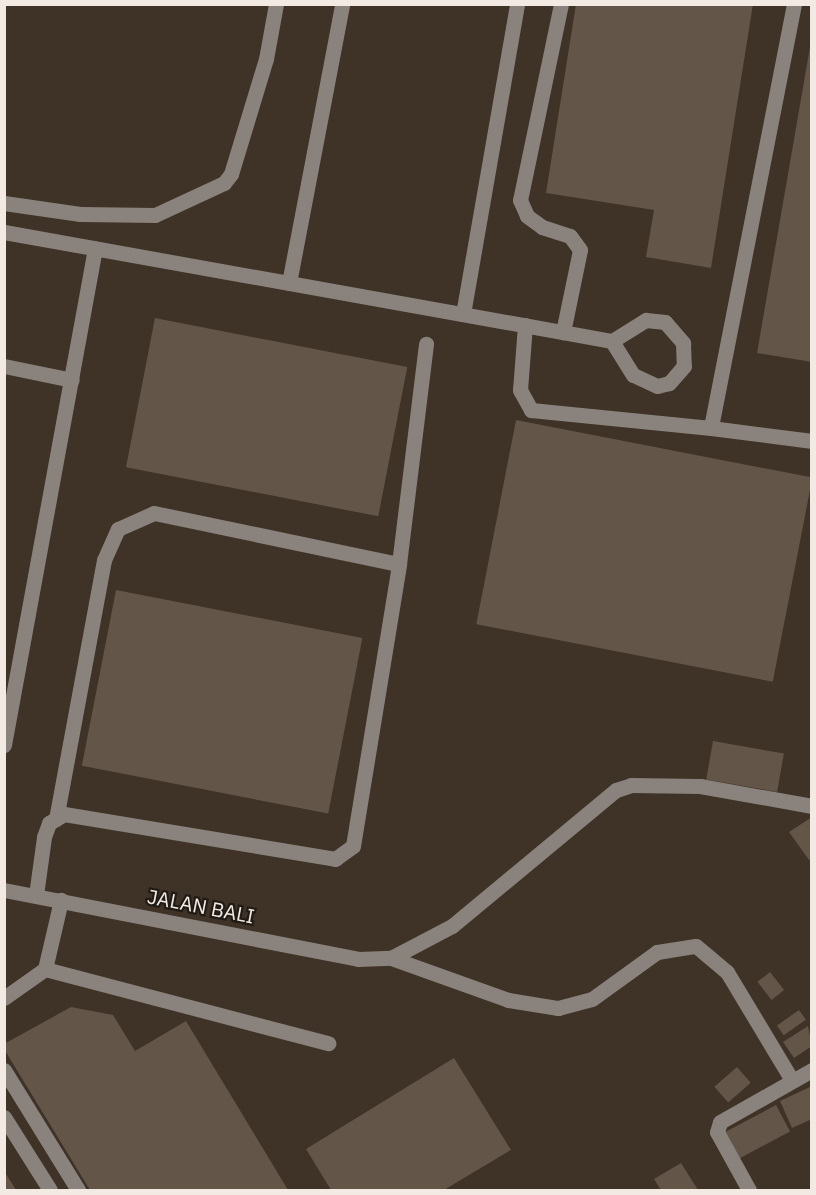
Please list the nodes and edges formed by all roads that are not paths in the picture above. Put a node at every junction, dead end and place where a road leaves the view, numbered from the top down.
1 (276, 4) edge
2 (342, 4) edge
3 (517, 4) edge
4 (561, 4) edge
5 (795, 4) edge
6 (4, 203) edge
7 (4, 232) edge
8 (95, 248) junction
9 (289, 283) junction
10 (463, 314) junction
11 (525, 325) junction
12 (563, 332) junction
13 (612, 341) junction
14 (426, 344) dead end
15 (4, 366) edge
16 (72, 380) junction
17 (711, 428) junction
18 (812, 441) edge
19 (399, 564) junction
20 (4, 745) edge
21 (812, 806) edge
22 (56, 819) junction
23 (4, 890) edge
24 (36, 895) junction
25 (61, 900) junction
26 (391, 958) junction
27 (45, 969) junction
28 (4, 998) edge
29 (327, 1043) dead end
30 (4, 1070) edge
31 (812, 1070) edge
32 (792, 1080) junction
33 (4, 1117) edge
34 (50, 1191) edge
35 (78, 1191) edge
36 (749, 1191) edge

1 - 6 street
2 - 9 street
3 - 10 street
4 - 12 street
5 - 17 street
7 - 8 street
8 - 9 street
8 - 16 street
9 - 10 street
10 - 11 street
11 - 12 street
11 - 17 street
12 - 13 street
13 - 13 street
14 - 19 street
15 - 16 street
16 - 20 street
17 - 18 street
19 - 22 street
19 - 22 street
21 - 26 street
22 - 24 street
23 - 24 street, JALAN BALI
24 - 25 street, JALAN BALI
25 - 26 street, JALAN BALI
25 - 27 street
26 - 32 street
27 - 28 street
27 - 29 street
30 - 35 street
31 - 32 street
32 - 36 street
33 - 34 street

